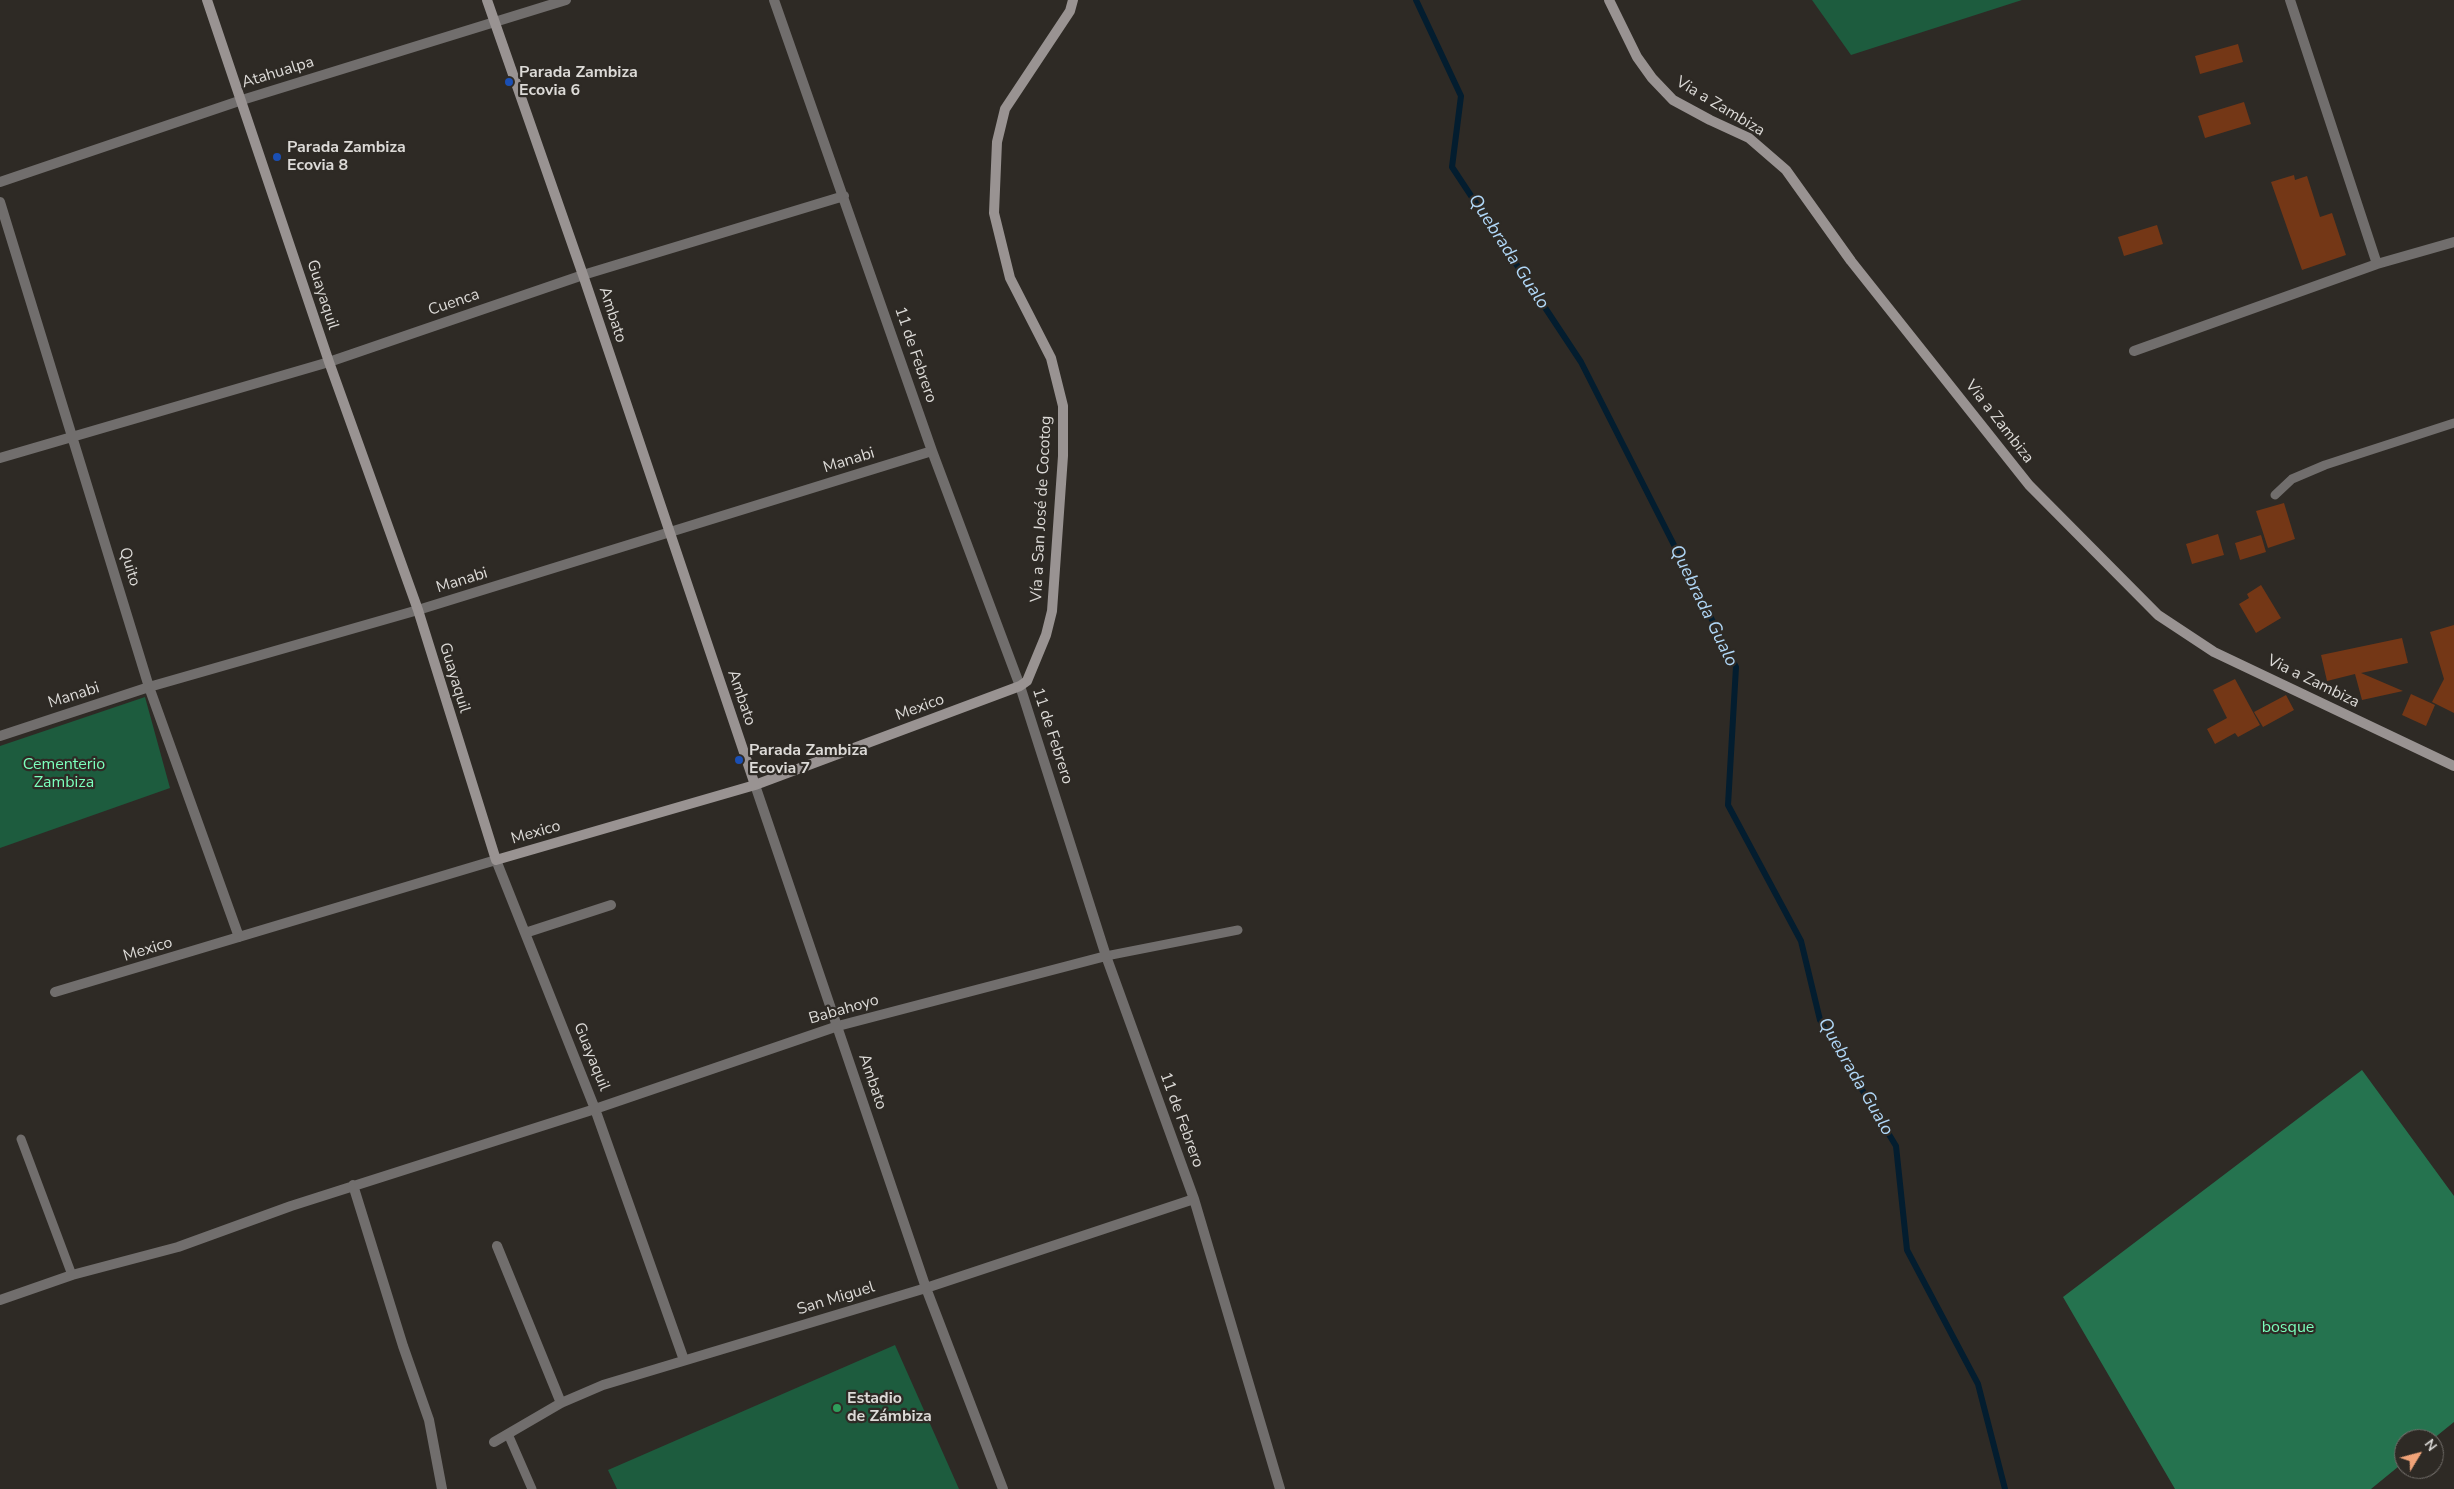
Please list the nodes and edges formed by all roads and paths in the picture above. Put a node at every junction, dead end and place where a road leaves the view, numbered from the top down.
1 (207, 0) edge
2 (487, 0) edge
3 (566, 0) edge
4 (774, 0) edge
5 (1073, 0) edge
6 (1609, 0) edge
7 (2290, 0) edge
8 (494, 22) junction
9 (242, 100) junction
10 (0, 182) edge
11 (844, 196) junction
12 (0, 202) edge
13 (2454, 242) edge
14 (2377, 264) junction
15 (583, 275) junction
16 (2134, 351) dead end
17 (329, 362) junction
18 (2454, 423) edge
19 (74, 436) junction
20 (932, 451) junction
21 (0, 458) edge
22 (2275, 494) dead end
23 (669, 532) junction
24 (418, 610) junction
25 (1020, 686) junction
26 (150, 687) junction
27 (0, 736) edge
28 (2454, 766) edge
29 (755, 785) junction
30 (496, 860) junction
31 (611, 905) dead end
32 (1238, 930) dead end
33 (525, 934) junction
34 (238, 937) junction
35 (1106, 956) junction
36 (55, 992) dead end
37 (838, 1026) junction
38 (595, 1109) junction
39 (21, 1139) dead end
40 (353, 1185) junction
41 (1194, 1199) junction
42 (497, 1246) dead end
43 (72, 1275) junction
44 (926, 1288) junction
45 (0, 1300) edge
46 (684, 1360) junction
47 (561, 1403) junction
48 (508, 1434) junction
49 (494, 1442) dead end
50 (442, 1489) edge
51 (532, 1489) edge
52 (1003, 1489) edge
53 (1280, 1489) edge

1 - 9 street, Guayaquil
2 - 8 street, Ambato
3 - 8 street, Atahualpa
4 - 11 street, 11 de Febrero
5 - 25 street, Vía a San José de Cocotog
6 - 28 street, Via a Zambiza
7 - 14 street
8 - 9 street, Atahualpa
8 - 15 street, Ambato
9 - 10 street, Atahualpa
9 - 17 street, Guayaquil
11 - 15 street, Cuenca
11 - 20 street, 11 de Febrero
12 - 19 street, Quito
13 - 14 street
14 - 16 street
15 - 17 street, Cuenca
15 - 23 street, Ambato
17 - 19 street, Cuenca
17 - 24 street, Guayaquil
18 - 22 lane
19 - 21 street, Cuenca
19 - 26 street, Quito
20 - 23 street, Manabi
20 - 25 street, 11 de Febrero
23 - 24 street, Manabi
23 - 29 street, Ambato
24 - 26 street, Manabi
24 - 30 street, Guayaquil
25 - 29 street, Mexico
25 - 35 street, 11 de Febrero
26 - 27 street, Manabi
26 - 34 street, Quito
29 - 30 street, Mexico
29 - 37 street, Ambato
30 - 33 street, Guayaquil
30 - 34 street, Mexico
31 - 33 street
32 - 35 lane
33 - 38 street, Guayaquil
34 - 36 street, Mexico
35 - 37 street, Babahoyo
35 - 41 street, 11 de Febrero
37 - 38 street, Babahoyo
37 - 44 street, Ambato
38 - 40 street, Babahoyo
38 - 46 street, Guayaquil
39 - 43 lane
40 - 43 street, Babahoyo
40 - 50 street
41 - 44 street, San Miguel
41 - 53 street, 11 de Febrero
42 - 47 street
43 - 45 street, Babahoyo
44 - 46 street, San Miguel
44 - 52 street, Ambato
46 - 47 street, San Miguel
47 - 48 street, San Miguel
48 - 49 street, San Miguel
48 - 51 lane

